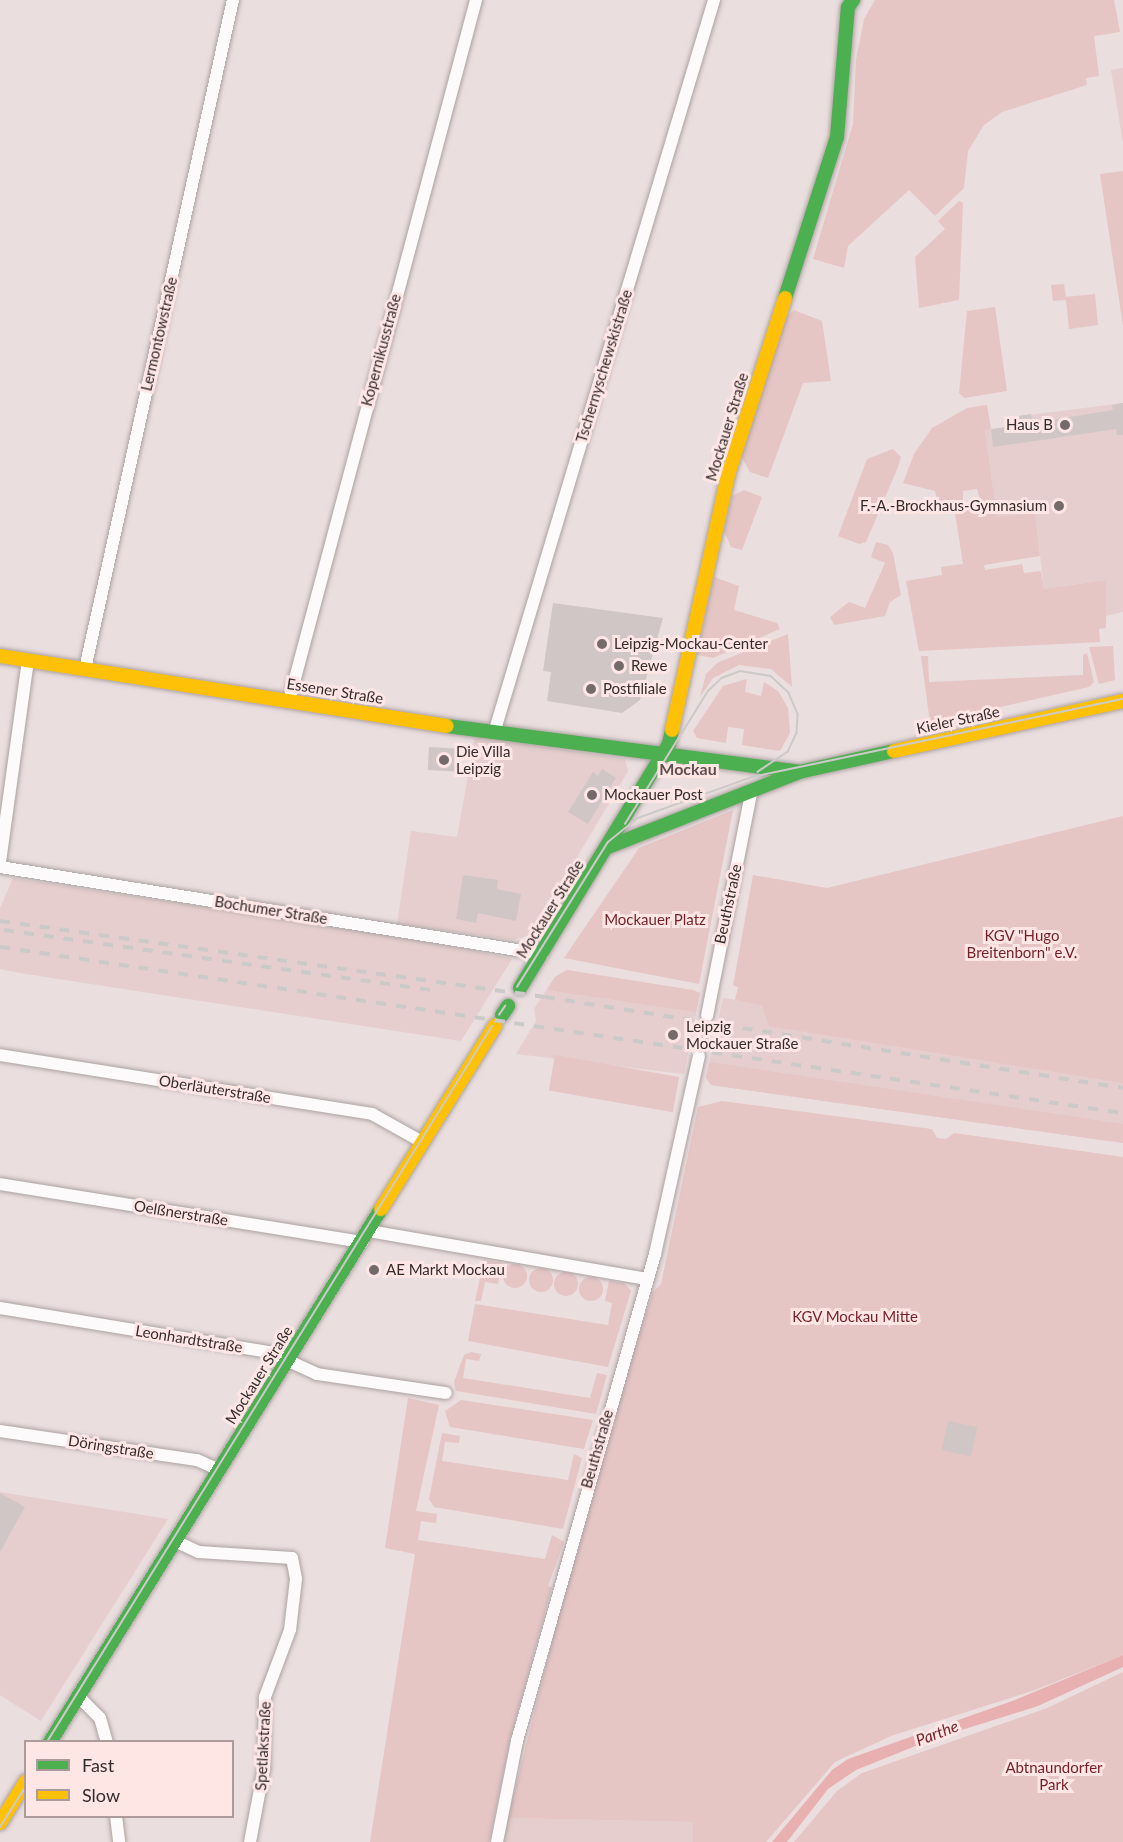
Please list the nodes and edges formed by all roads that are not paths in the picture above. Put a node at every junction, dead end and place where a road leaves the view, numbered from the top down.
1 (233, 0) edge
2 (476, 0) edge
3 (714, 0) edge
4 (848, 2) edge
5 (0, 656) edge
6 (28, 660) junction
7 (85, 669) junction
8 (289, 701) junction
9 (1123, 701) edge
10 (494, 733) junction
11 (665, 755) junction
12 (799, 772) junction
13 (752, 793) junction
14 (613, 845) junction
15 (0, 862) edge
16 (0, 867) edge
17 (542, 954) junction
18 (520, 988) dead end
19 (502, 1016) dead end
20 (707, 1016) tunnel mouth
21 (0, 1055) edge
22 (699, 1056) tunnel mouth
23 (422, 1142) junction
24 (0, 1184) edge
25 (365, 1236) junction
26 (647, 1279) junction
27 (0, 1308) edge
28 (288, 1360) junction
29 (446, 1393) dead end
30 (0, 1431) edge
31 (219, 1470) junction
32 (175, 1541) junction
33 (78, 1696) junction
34 (51, 1740) edge
35 (106, 1740) edge
36 (24, 1784) edge
37 (116, 1818) edge
38 (0, 1822) edge
39 (119, 1842) edge
40 (250, 1842) edge
41 (497, 1842) edge

1 - 7 street, Lermontowstraße
2 - 8 street, Kopernikusstraße
3 - 10 street, Tschernyschewskistraße
4 - 11 main road, Mockauer Straße
5 - 6 main road, Essener Straße
6 - 7 main road, Essener Straße
6 - 15 street
7 - 8 main road, Essener Straße
8 - 10 main road, Essener Straße
9 - 12 main road, Kieler Straße
10 - 11 main road, Essener Straße
11 - 12 main road, Kieler Straße
11 - 14 main road, Mockauer Straße
12 - 13 main road, Kieler Straße
13 - 14 main road, Kieler Straße
13 - 20 street, Beuthstraße
14 - 17 main road, Mockauer Straße
16 - 17 street, Bochumer Straße
17 - 18 main road, Mockauer Straße
19 - 23 main road, Mockauer Straße
21 - 23 street, Oberläuterstraße
22 - 26 street, Beuthstraße
23 - 25 main road, Mockauer Straße
24 - 25 street, Oelßnerstraße
25 - 26 street, Oelßnerstraße
25 - 28 main road, Mockauer Straße
26 - 41 street, Beuthstraße
27 - 28 street, Leonhardtstraße
28 - 29 street, Leonhardtstraße
28 - 31 main road, Mockauer Straße
30 - 31 street, Döringstraße
31 - 32 main road, Mockauer Straße
32 - 33 main road, Mockauer Straße
32 - 40 street, Spetlakstraße
33 - 34 main road, Mockauer Straße
33 - 35 street
36 - 38 main road
37 - 39 street

